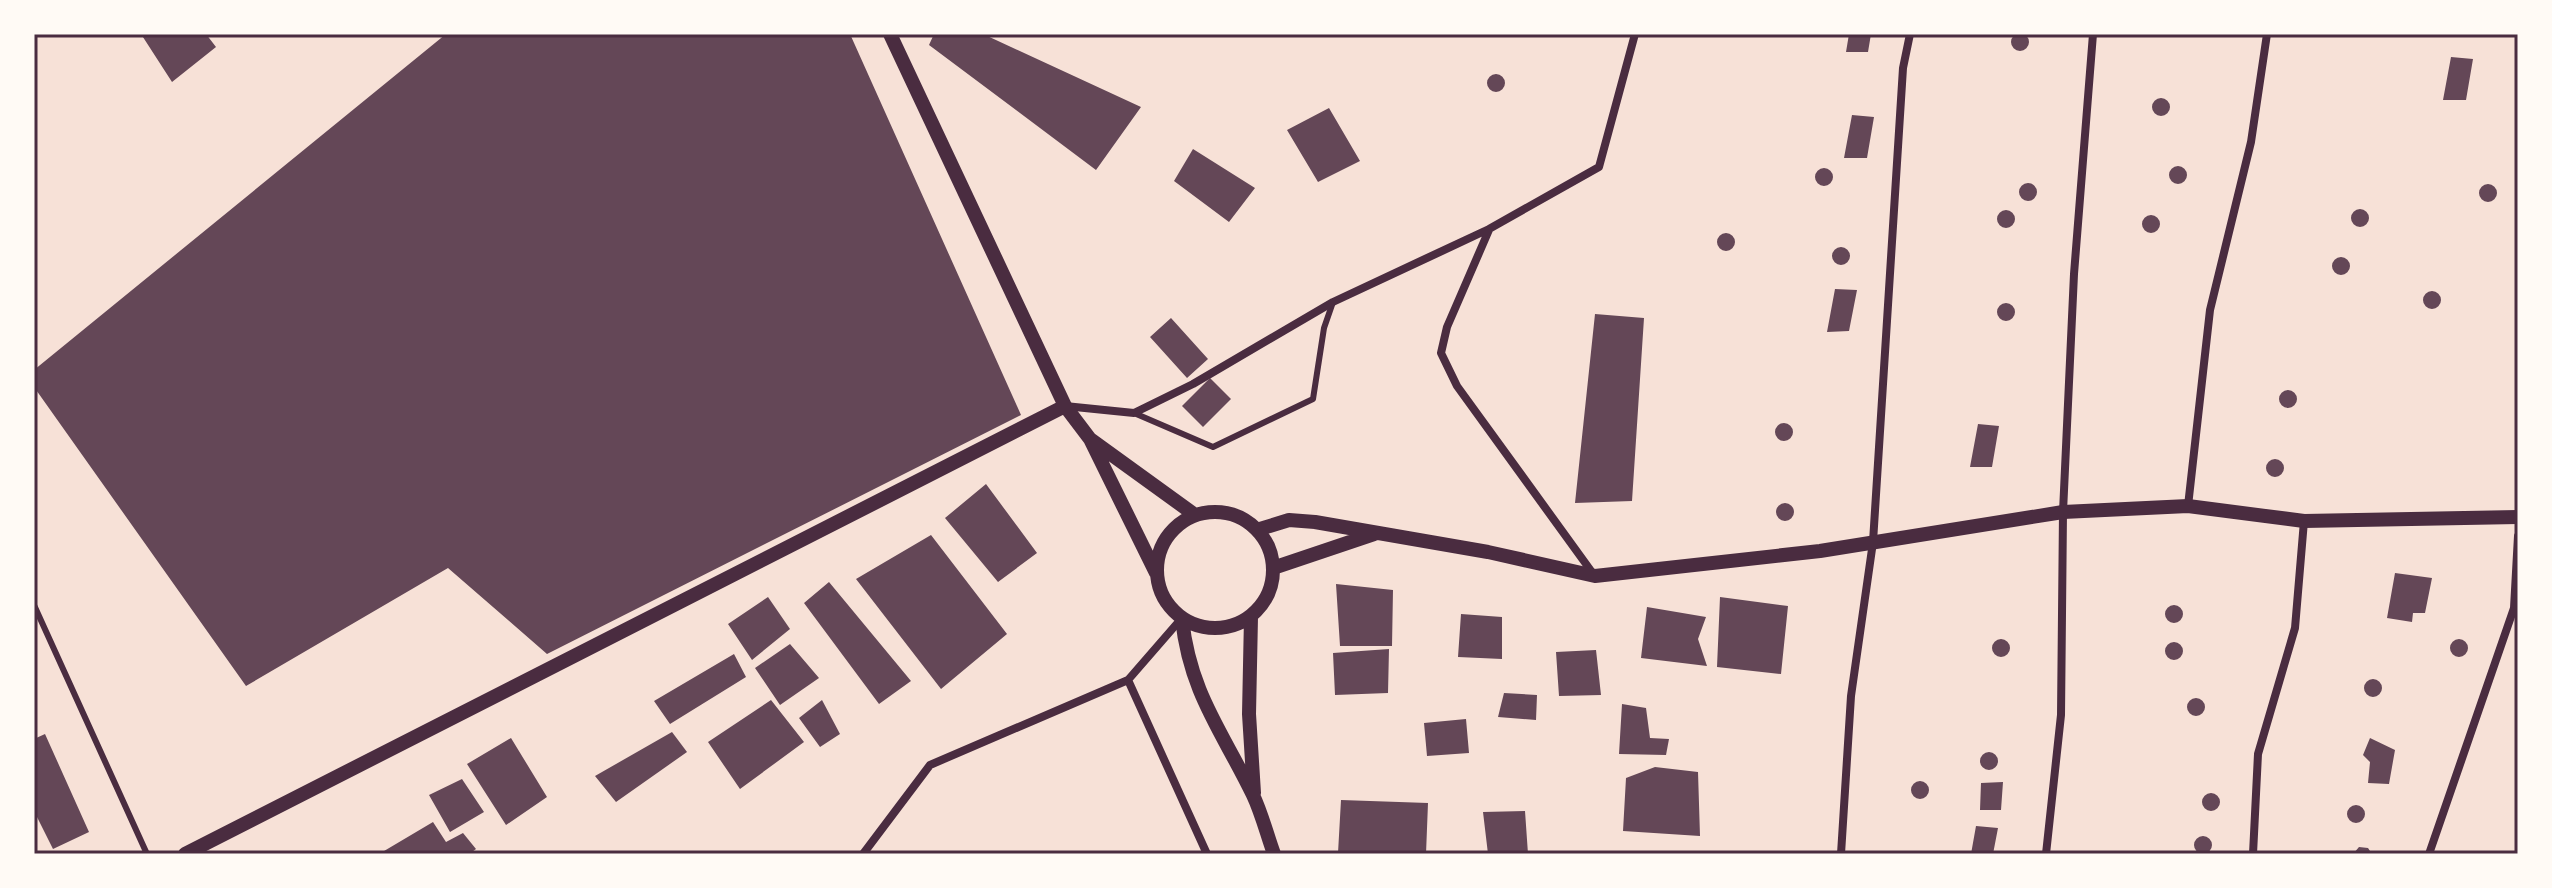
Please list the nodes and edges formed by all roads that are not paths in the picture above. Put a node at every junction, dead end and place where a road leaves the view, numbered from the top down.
1 (1635, 34) edge
2 (1910, 34) edge
3 (2093, 34) edge
4 (2267, 34) edge
5 (892, 35) edge
6 (1489, 229) junction
7 (1333, 302) junction
8 (1065, 406) junction
9 (1134, 413) junction
10 (1090, 439) junction
11 (2188, 506) junction
12 (2063, 512) junction
13 (1195, 515) junction
14 (2518, 517) edge
15 (2304, 521) junction
16 (1260, 529) junction
17 (1374, 533) junction
18 (2518, 536) edge
19 (1873, 542) junction
20 (1273, 568) junction
21 (1156, 573) junction
22 (1595, 576) junction
23 (34, 605) edge
24 (1251, 617) junction
25 (1182, 619) junction
26 (1128, 680) junction
27 (1254, 797) junction
28 (147, 854) edge
29 (185, 854) edge
30 (863, 854) edge
31 (1207, 854) edge
32 (1274, 854) edge
33 (1841, 854) edge
34 (2046, 854) edge
35 (2253, 854) edge
36 (2429, 854) edge

1 - 6 street
2 - 19 street
3 - 12 street
4 - 11 street
5 - 8 street
6 - 7 street
6 - 22 street
7 - 9 street
7 - 9 lane
8 - 9 street
8 - 10 street
8 - 29 street
10 - 13 street
10 - 21 street
11 - 12 street
11 - 15 street
12 - 19 street
12 - 34 street
13 - 16 street
13 - 21 street
14 - 15 street
15 - 35 street
16 - 17 street
16 - 20 street
17 - 20 street
17 - 22 street
18 - 36 street
19 - 22 street
19 - 33 street
20 - 24 street
21 - 25 street
23 - 28 lane
24 - 25 street
24 - 27 street
25 - 26 street
25 - 27 street
26 - 30 street
26 - 31 street
27 - 32 street

